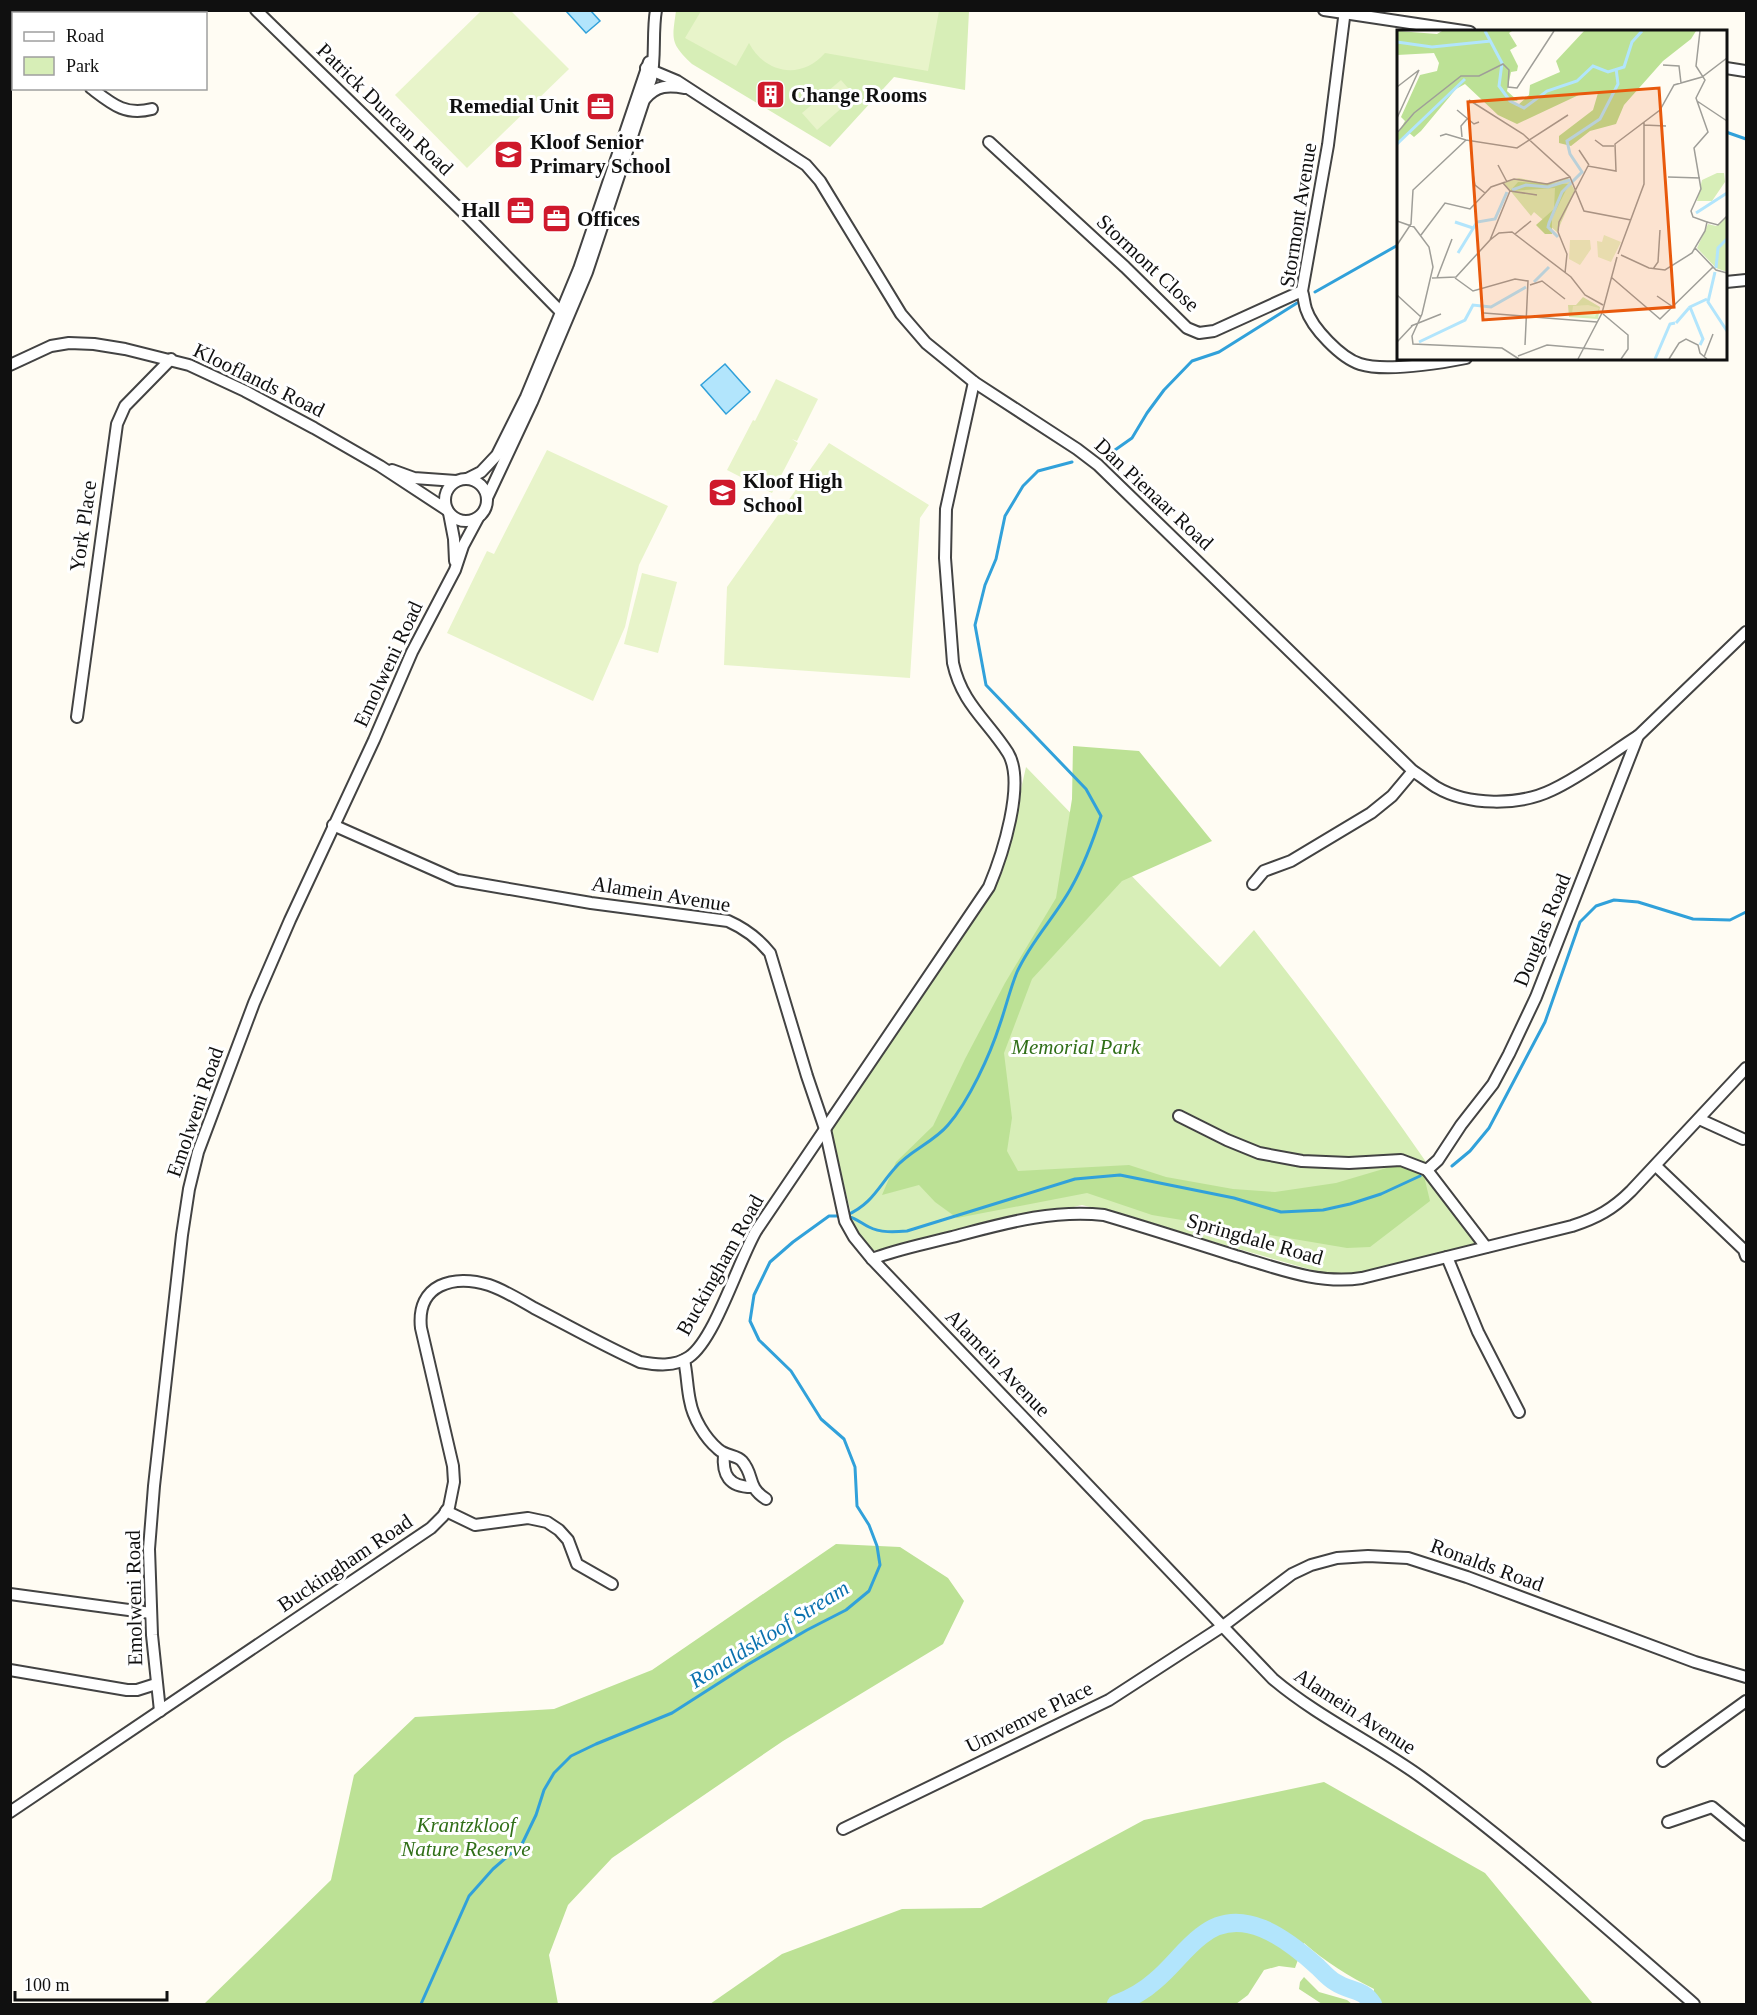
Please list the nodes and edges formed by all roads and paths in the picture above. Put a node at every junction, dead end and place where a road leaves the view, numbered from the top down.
1 (256, 10) edge
2 (656, 10) edge
3 (1324, 10) edge
4 (1345, 12) edge
5 (1458, 30) edge
6 (1727, 68) edge
7 (650, 69) junction
8 (1745, 71) edge
9 (688, 89) junction
10 (94, 90) edge
11 (645, 99) junction
12 (152, 109) dead end
13 (989, 142) dead end
14 (1746, 280) edge
15 (1727, 282) edge
16 (540, 291) junction
17 (1302, 291) junction
18 (567, 298) junction
19 (561, 312) junction
20 (171, 359) junction
21 (1449, 360) edge
22 (10, 365) edge
23 (974, 382) junction
24 (380, 466) junction
25 (462, 480) junction
26 (487, 498) junction
27 (448, 511) junction
28 (478, 518) junction
29 (455, 570) junction
30 (1746, 632) edge
31 (77, 717) dead end
32 (1638, 736) junction
33 (1413, 771) junction
34 (333, 825) junction
35 (1253, 884) dead end
36 (1746, 1068) edge
37 (1179, 1116) dead end
38 (1699, 1119) junction
39 (825, 1129) junction
40 (1743, 1139) dead end
41 (1656, 1166) junction
42 (1427, 1170) junction
43 (1485, 1247) junction
44 (1746, 1256) edge
45 (1447, 1257) junction
46 (872, 1259) junction
47 (684, 1360) junction
48 (1519, 1412) dead end
49 (724, 1454) junction
50 (752, 1486) junction
51 (766, 1499) dead end
52 (446, 1511) junction
53 (612, 1584) dead end
54 (10, 1594) edge
55 (151, 1613) junction
56 (1223, 1626) junction
57 (10, 1670) edge
58 (1746, 1677) edge
59 (156, 1684) junction
60 (1746, 1701) edge
61 (160, 1711) junction
62 (1663, 1761) dead end
63 (10, 1812) edge
64 (1668, 1822) dead end
65 (843, 1829) dead end
66 (1746, 1835) edge
67 (1694, 2004) edge

1 - 16 street, Patrick Duncan Road
2 - 7 street
3 - 4 street
4 - 5 street
4 - 17 street, Stormont Avenue
6 - 8 street
7 - 9 street, Dan Pienaar Road
7 - 11 street
7 - 18 street
9 - 11 street
9 - 23 street, Dan Pienaar Road
10 - 12 street
11 - 26 street
13 - 17 street, Stormont Close
14 - 15 street
16 - 18 street
16 - 19 street, Patrick Duncan Road
17 - 21 street, Stormont Avenue
18 - 19 street
19 - 25 street
20 - 22 street, Klooflands Road
20 - 24 street, Klooflands Road
20 - 31 street, York Place
23 - 33 street, Dan Pienaar Road
23 - 39 street, Buckingham Road
24 - 25 street, Klooflands Road
24 - 27 street, Klooflands Road
25 - 26 street
25 - 27 street
26 - 28 street
27 - 28 street
27 - 29 street
28 - 29 street, Emolweni Road
29 - 34 street, Emolweni Road
30 - 32 street, Douglas Road
32 - 33 street, Dan Pienaar Road
32 - 42 street, Douglas Road
33 - 35 street
34 - 39 street, Alamein Avenue
34 - 55 street, Emolweni Road
36 - 38 street, Springdale Road
37 - 42 street
38 - 40 street
38 - 41 street, Springdale Road
39 - 46 street, Alamein Avenue
39 - 47 street, Buckingham Road
41 - 43 street, Springdale Road
41 - 44 street
42 - 43 street
43 - 45 street, Springdale Road
45 - 46 street, Springdale Road
45 - 48 street
46 - 56 street, Alamein Avenue
47 - 49 street
47 - 52 street, Buckingham Road
49 - 50 street
49 - 50 street
50 - 51 street
52 - 53 street
52 - 61 street, Buckingham Road
54 - 55 street
55 - 59 street, Emolweni Road
56 - 58 street, Ronalds Road
56 - 65 street, Umvemve Place
56 - 67 street, Alamein Avenue
57 - 59 street
59 - 61 street, Emolweni Road
60 - 62 street
61 - 63 street, Buckingham Road
64 - 66 street

